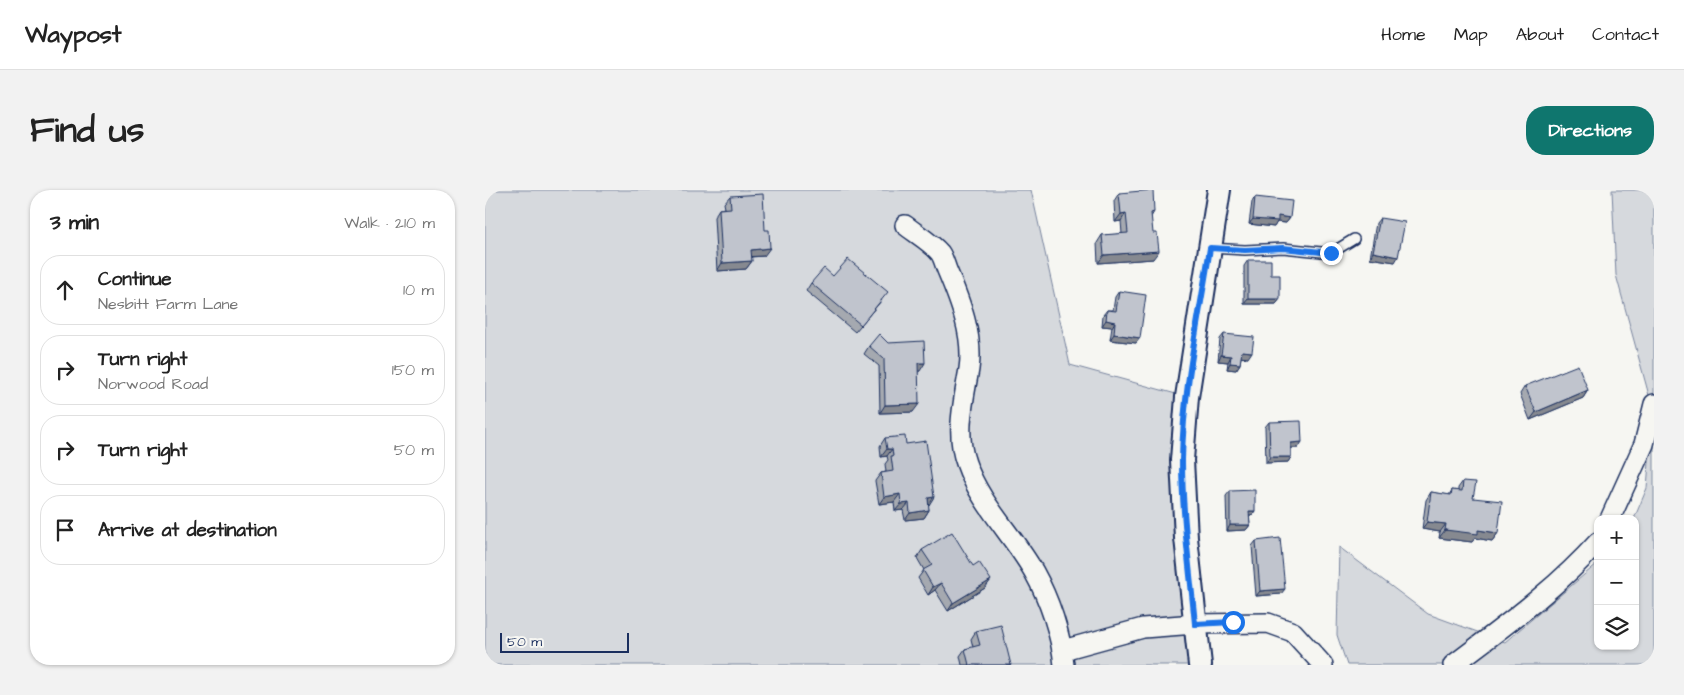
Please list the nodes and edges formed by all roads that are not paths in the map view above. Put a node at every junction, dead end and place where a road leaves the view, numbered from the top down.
1 (1219, 190) edge
2 (905, 225) dead end
3 (1354, 240) dead end
4 (1210, 248) junction
5 (1654, 404) edge
6 (1612, 515) edge
7 (1594, 546) edge
8 (1195, 624) junction
9 (1063, 658) edge
10 (1200, 665) edge
11 (1323, 665) edge
12 (1453, 665) edge

1 - 4 street
2 - 9 street
3 - 4 lane
4 - 8 street
5 - 6 street
7 - 12 street
8 - 9 street
8 - 10 street
8 - 11 street

